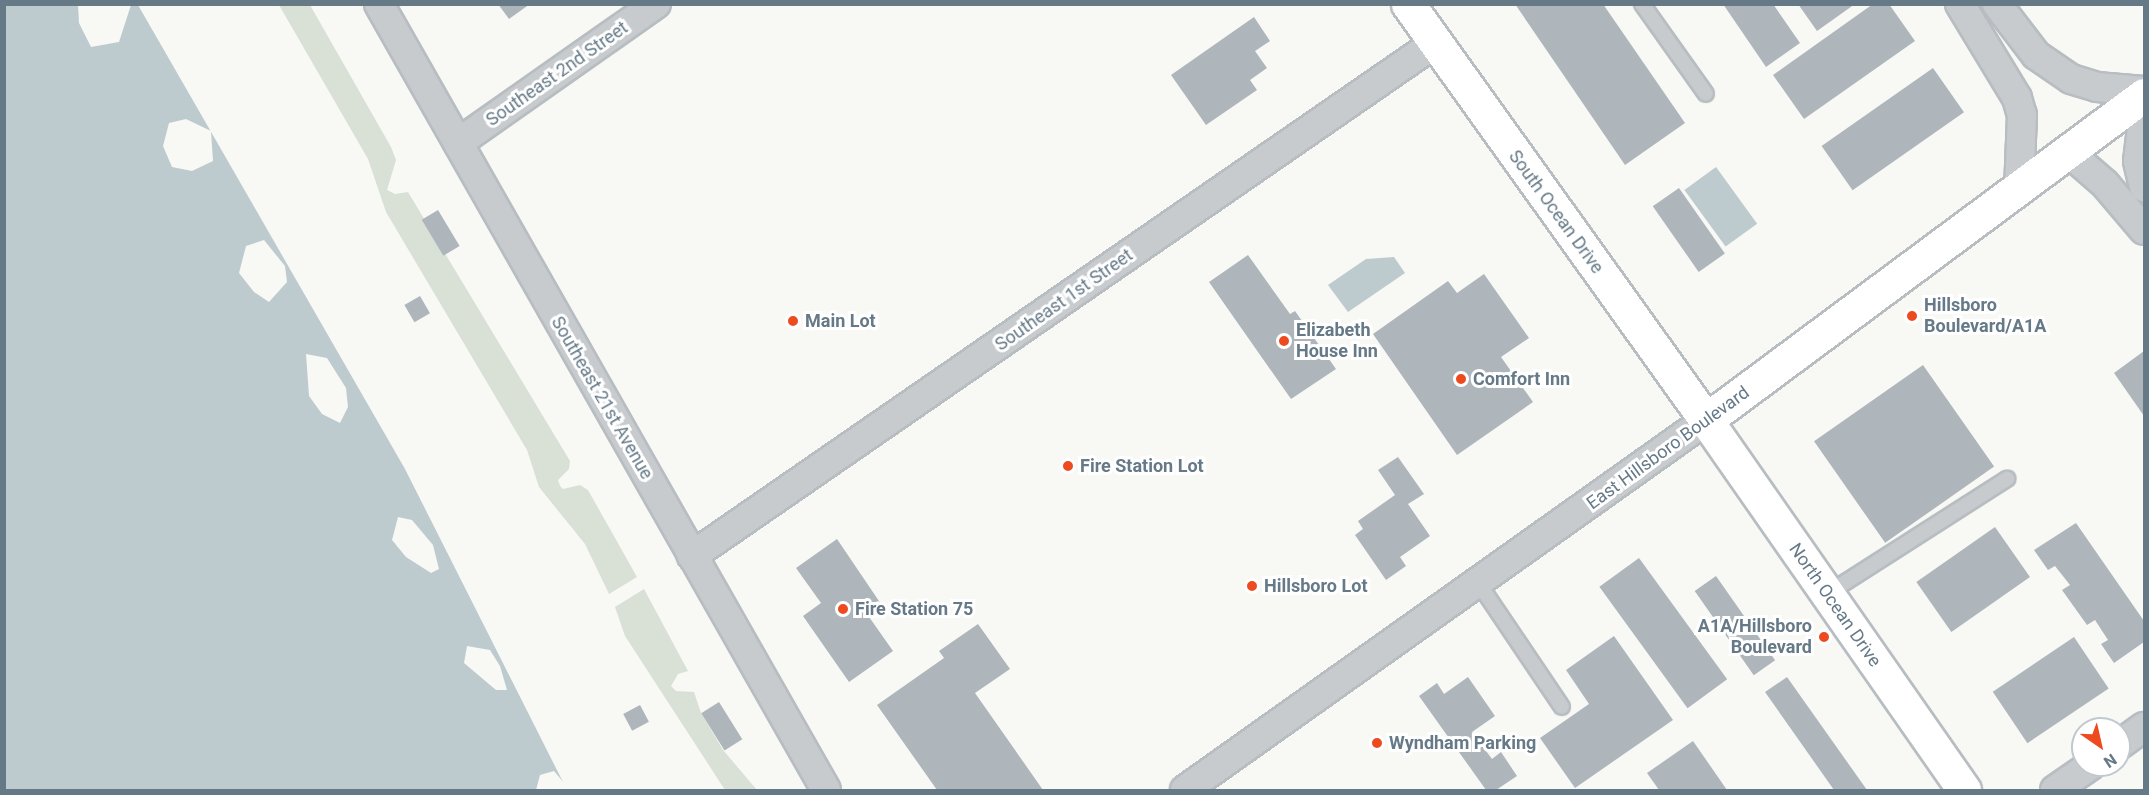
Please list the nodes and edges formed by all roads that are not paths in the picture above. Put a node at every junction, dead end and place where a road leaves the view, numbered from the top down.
1 (379, 4) edge
2 (656, 4) edge
3 (1408, 4) edge
4 (1642, 4) edge
5 (1960, 4) edge
6 (1996, 4) edge
7 (1436, 43) junction
8 (2145, 93) edge
9 (1706, 94) dead end
10 (2145, 111) edge
11 (458, 143) junction
12 (2067, 151) junction
13 (2145, 187) edge
14 (2019, 190) junction
15 (2145, 230) edge
16 (1706, 420) junction
17 (2007, 478) dead end
18 (692, 556) junction
19 (1479, 584) junction
20 (1827, 594) junction
21 (1563, 707) dead end
22 (2145, 727) edge
23 (2131, 737) edge
24 (2074, 777) edge
25 (826, 790) edge
26 (1185, 790) edge
27 (1964, 790) edge
28 (2055, 790) edge

1 - 11 street, Southeast 21st Avenue
2 - 11 street, Southeast 2nd Street
3 - 7 main road, South Ocean Drive
4 - 9 lane
5 - 14 street
6 - 8 street
7 - 16 main road, South Ocean Drive
7 - 18 street, Southeast 1st Street
8 - 12 main road, East Hillsboro Boulevard
10 - 13 street
11 - 18 street, Southeast 21st Avenue
12 - 14 main road, East Hillsboro Boulevard
12 - 15 street
14 - 16 main road, East Hillsboro Boulevard
16 - 19 street, East Hillsboro Boulevard
16 - 20 main road, North Ocean Drive
17 - 20 lane
18 - 25 street, Southeast 21st Avenue
19 - 21 lane
19 - 26 street, East Hillsboro Boulevard
20 - 27 main road, North Ocean Drive
22 - 23 street
24 - 28 street

